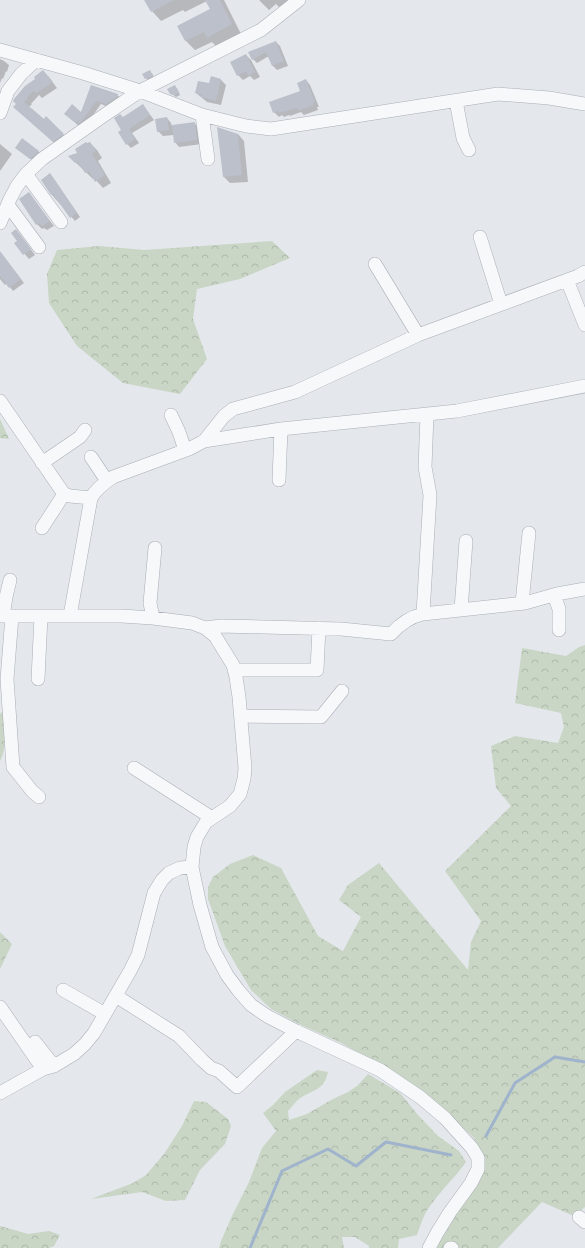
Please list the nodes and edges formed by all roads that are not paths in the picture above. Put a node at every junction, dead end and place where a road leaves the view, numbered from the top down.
1 (300, 0) edge
2 (0, 50) edge
3 (36, 60) junction
4 (140, 91) junction
5 (456, 101) junction
6 (585, 104) edge
7 (0, 113) edge
8 (202, 115) junction
9 (470, 150) dead end
10 (208, 159) dead end
11 (26, 174) junction
12 (8, 205) junction
13 (61, 222) dead end
14 (0, 223) edge
15 (480, 237) dead end
16 (40, 247) dead end
17 (375, 264) dead end
18 (585, 272) edge
19 (567, 280) junction
20 (501, 304) junction
21 (585, 325) edge
22 (418, 335) junction
23 (585, 386) edge
24 (0, 401) edge
25 (171, 415) dead end
26 (427, 415) junction
27 (281, 429) junction
28 (85, 430) dead end
29 (204, 441) junction
30 (185, 450) junction
31 (91, 457) dead end
32 (42, 463) junction
33 (279, 480) dead end
34 (107, 481) junction
35 (64, 494) junction
36 (91, 498) junction
37 (42, 528) dead end
38 (529, 533) dead end
39 (466, 541) dead end
40 (155, 548) dead end
41 (10, 580) dead end
42 (585, 590) edge
43 (554, 595) junction
44 (522, 603) junction
45 (462, 610) junction
46 (423, 614) junction
47 (5, 616) edge
48 (40, 616) junction
49 (70, 616) junction
50 (153, 618) junction
51 (205, 628) junction
52 (319, 628) junction
53 (559, 630) dead end
54 (234, 670) junction
55 (38, 679) dead end
56 (342, 691) dead end
57 (241, 716) junction
58 (134, 768) dead end
59 (39, 798) dead end
60 (212, 818) junction
61 (192, 867) junction
62 (62, 990) dead end
63 (116, 996) junction
64 (0, 1007) edge
65 (105, 1014) junction
66 (296, 1031) junction
67 (35, 1042) dead end
68 (48, 1067) junction
69 (0, 1093) edge
70 (429, 1248) edge

1 - 4 street
2 - 3 street
3 - 4 street
3 - 7 street
4 - 8 street
4 - 11 street
5 - 6 street
5 - 8 street
5 - 9 street
8 - 10 street
11 - 12 street
11 - 13 street
12 - 14 street
12 - 16 street
15 - 20 street
17 - 22 street
18 - 19 street
19 - 20 street
19 - 21 street
20 - 22 street
22 - 29 street
23 - 26 street
24 - 32 street
25 - 30 street
26 - 27 street
26 - 46 street
27 - 29 street
27 - 33 street
28 - 32 street
29 - 30 street
30 - 34 street
31 - 34 street
32 - 35 street
34 - 36 street
35 - 36 street
35 - 37 street
36 - 49 street
38 - 44 street
39 - 45 street
40 - 50 street
41 - 47 street
42 - 43 street
43 - 44 street
43 - 53 street
44 - 45 street
45 - 46 street
46 - 52 street
47 - 48 street
47 - 59 street
48 - 49 street
48 - 55 street
49 - 50 street
50 - 51 street
51 - 52 street
51 - 54 street
52 - 54 street
54 - 57 street
56 - 57 street
57 - 60 street
58 - 60 street
60 - 61 street
61 - 63 street
61 - 66 street
62 - 65 street
63 - 65 street
63 - 66 street
64 - 68 street
65 - 68 street
66 - 70 street
67 - 68 street
68 - 69 street

